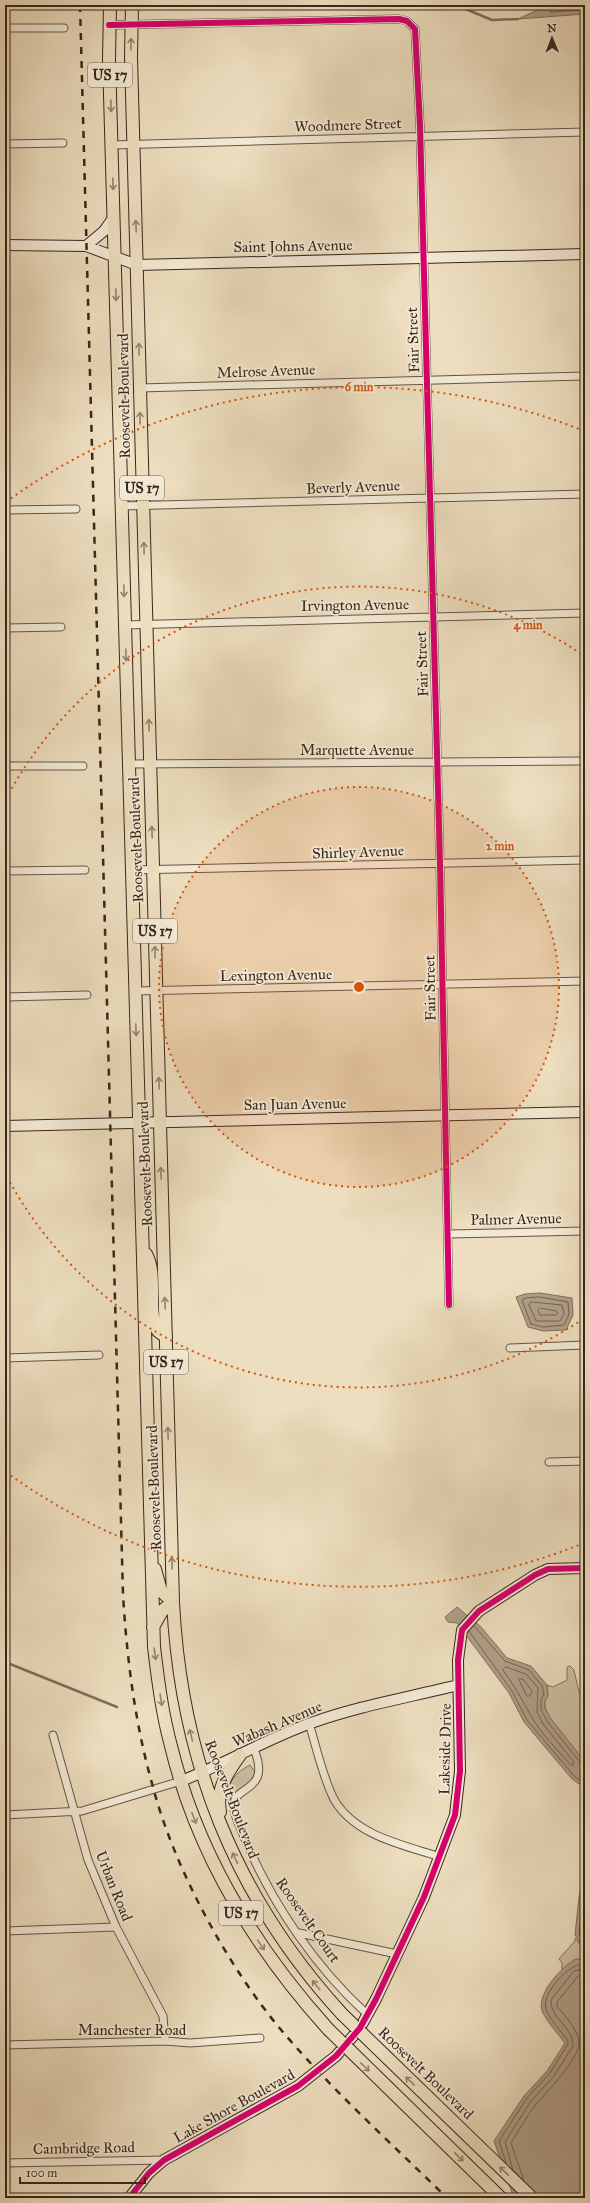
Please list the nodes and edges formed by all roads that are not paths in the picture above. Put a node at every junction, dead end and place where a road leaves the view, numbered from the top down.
1 (110, 5) edge
2 (132, 5) edge
3 (109, 25) junction
4 (131, 25) junction
5 (5, 28) edge
6 (64, 28) dead end
7 (585, 132) edge
8 (419, 136) junction
9 (63, 143) dead end
10 (5, 144) edge
11 (133, 144) junction
12 (112, 145) junction
13 (114, 216) junction
14 (5, 245) edge
15 (86, 246) junction
16 (585, 254) edge
17 (115, 256) junction
18 (423, 258) junction
19 (137, 265) junction
20 (585, 376) edge
21 (428, 379) junction
22 (140, 388) junction
23 (585, 494) edge
24 (430, 498) junction
25 (122, 506) junction
26 (143, 506) junction
27 (76, 509) dead end
28 (5, 510) edge
29 (585, 613) edge
30 (433, 617) junction
31 (146, 624) junction
32 (125, 625) junction
33 (61, 627) dead end
34 (5, 628) edge
35 (585, 761) edge
36 (438, 762) junction
37 (129, 764) junction
38 (150, 764) junction
39 (5, 766) edge
40 (82, 766) dead end
41 (585, 860) edge
42 (440, 863) junction
43 (85, 870) dead end
44 (132, 870) junction
45 (5, 871) edge
46 (153, 871) junction
47 (585, 981) edge
48 (443, 984) junction
49 (135, 991) junction
50 (156, 991) junction
51 (87, 995) dead end
52 (5, 997) edge
53 (585, 1112) edge
54 (446, 1116) junction
55 (138, 1122) junction
56 (160, 1122) junction
57 (5, 1126) edge
58 (585, 1230) edge
59 (448, 1234) junction
60 (142, 1247) junction
61 (449, 1305) dead end
62 (166, 1336) junction
63 (585, 1345) edge
64 (510, 1348) dead end
65 (99, 1355) dead end
66 (5, 1358) edge
67 (585, 1461) edge
68 (549, 1462) dead end
69 (151, 1553) junction
70 (585, 1568) edge
71 (173, 1602) junction
72 (152, 1629) junction
73 (458, 1685) junction
74 (309, 1723) junction
75 (53, 1735) dead end
76 (254, 1749) junction
77 (240, 1755) junction
78 (202, 1773) junction
79 (181, 1781) junction
80 (73, 1812) junction
81 (5, 1815) edge
82 (222, 1827) junction
83 (440, 1857) junction
84 (116, 1927) junction
85 (5, 1931) edge
86 (299, 1933) junction
87 (397, 1954) junction
88 (367, 2014) junction
89 (353, 2037) joint
90 (260, 2038) dead end
91 (165, 2040) junction
92 (5, 2045) edge
93 (164, 2160) junction
94 (5, 2163) edge
95 (129, 2198) edge
96 (501, 2198) edge
97 (532, 2198) edge

1 - 3 highway, Roosevelt Boulevard / US 17
2 - 4 highway, Roosevelt Boulevard / US 17
3 - 4 street
3 -> 12 highway, Roosevelt Boulevard / US 17
4 - 8 street, Fair Street
11 -> 4 highway, Roosevelt Boulevard / US 17
5 - 6 street
7 - 8 street, Woodmere Street
8 - 11 street, Woodmere Street
8 - 18 street, Fair Street
9 - 10 street
11 - 12 street, Woodmere Street
19 -> 11 highway, Roosevelt Boulevard / US 17
12 -> 13 highway, Roosevelt Boulevard / US 17
13 - 15 street
13 - 17 highway, Roosevelt Boulevard / US 17
14 - 15 street, Saint Johns Avenue
15 - 17 street, Saint Johns Avenue
16 - 18 street, Saint Johns Avenue
17 - 19 street, Saint Johns Avenue
17 -> 25 highway, Roosevelt Boulevard / US 17
18 - 19 street, Saint Johns Avenue
18 - 21 street, Fair Street
22 -> 19 highway, Roosevelt Boulevard / US 17
20 - 21 street, Melrose Avenue
21 - 22 street, Melrose Avenue
21 - 24 street, Fair Street
26 -> 22 highway, Roosevelt Boulevard / US 17
23 - 24 street, Beverly Avenue
24 - 26 street, Beverly Avenue
24 - 30 street, Fair Street
25 - 26 street, Beverly Avenue
25 -> 32 highway, Roosevelt Boulevard / US 17
31 -> 26 highway, Roosevelt Boulevard / US 17
27 - 28 street
29 - 30 street, Irvington Avenue
30 - 31 street, Irvington Avenue
30 - 36 street, Fair Street
31 - 32 street, Irvington Avenue
38 -> 31 highway, Roosevelt Boulevard / US 17
32 -> 37 highway, Roosevelt Boulevard / US 17
33 - 34 street
35 - 36 street, Marquette Avenue
36 - 38 street, Marquette Avenue
36 - 42 street, Fair Street
37 - 38 street, Marquette Avenue
37 - 44 highway, Roosevelt Boulevard / US 17
46 -> 38 highway, Roosevelt Boulevard / US 17
39 - 40 street
41 - 42 street, Shirley Avenue
42 - 46 street, Shirley Avenue
42 - 48 street, Fair Street
43 - 45 street
44 - 46 street, Shirley Avenue
44 - 49 highway, Roosevelt Boulevard / US 17
50 -> 46 highway, Roosevelt Boulevard / US 17
47 - 48 street, Lexington Avenue
48 - 50 street, Lexington Avenue
48 - 54 street, Fair Street
49 - 50 street, Lexington Avenue
49 -> 55 highway, Roosevelt Boulevard / US 17
56 -> 50 highway, Roosevelt Boulevard / US 17
51 - 52 street
53 - 54 street, San Juan Avenue
54 - 56 street, San Juan Avenue
54 - 59 street, Fair Street
55 - 56 street, San Juan Avenue
55 - 57 street, San Juan Avenue
55 - 60 highway, Roosevelt Boulevard / US 17
62 -> 56 highway, Roosevelt Boulevard / US 17
58 - 59 street, Palmer Avenue
59 - 61 street, Fair Street
60 - 62 highway
60 - 69 highway, Roosevelt Boulevard / US 17
71 -> 62 highway, Roosevelt Boulevard / US 17
63 - 64 street
65 - 66 street
67 - 68 street
69 - 71 highway
69 - 72 highway, Roosevelt Boulevard / US 17
70 - 73 street, Lakeside Drive
71 - 72 highway
78 -> 71 highway, Roosevelt Boulevard / US 17
72 -> 79 highway, Roosevelt Boulevard / US 17
73 - 74 street, Wabash Avenue
73 - 83 street, Lakeside Drive
74 - 76 street, Wabash Avenue
74 - 83 street
75 - 80 street, Urban Road
76 - 77 street, Wabash Avenue
76 - 86 street, Roosevelt Court
77 - 78 street, Wabash Avenue
77 - 82 highway
78 - 79 street, Wabash Avenue
78 - 82 highway, Roosevelt Boulevard / US 17
79 - 80 street
79 -> 96 highway, Roosevelt Boulevard / US 17, bridge
80 - 81 street
80 - 84 street, Urban Road
97 -> 82 highway, Roosevelt Boulevard / US 17, bridge
83 - 87 street, Lakeside Drive
84 - 85 street
84 - 91 street, Urban Road
86 - 87 street
86 - 88 street, Roosevelt Court
87 - 88 street, Lakeside Drive
88 - 89 street, Lakeside Drive
89 - 93 street, Lake Shore Boulevard
90 - 91 street, Manchester Road
91 - 92 street, Manchester Road
93 - 94 street, Cambridge Road
93 - 95 street, Lake Shore Boulevard

